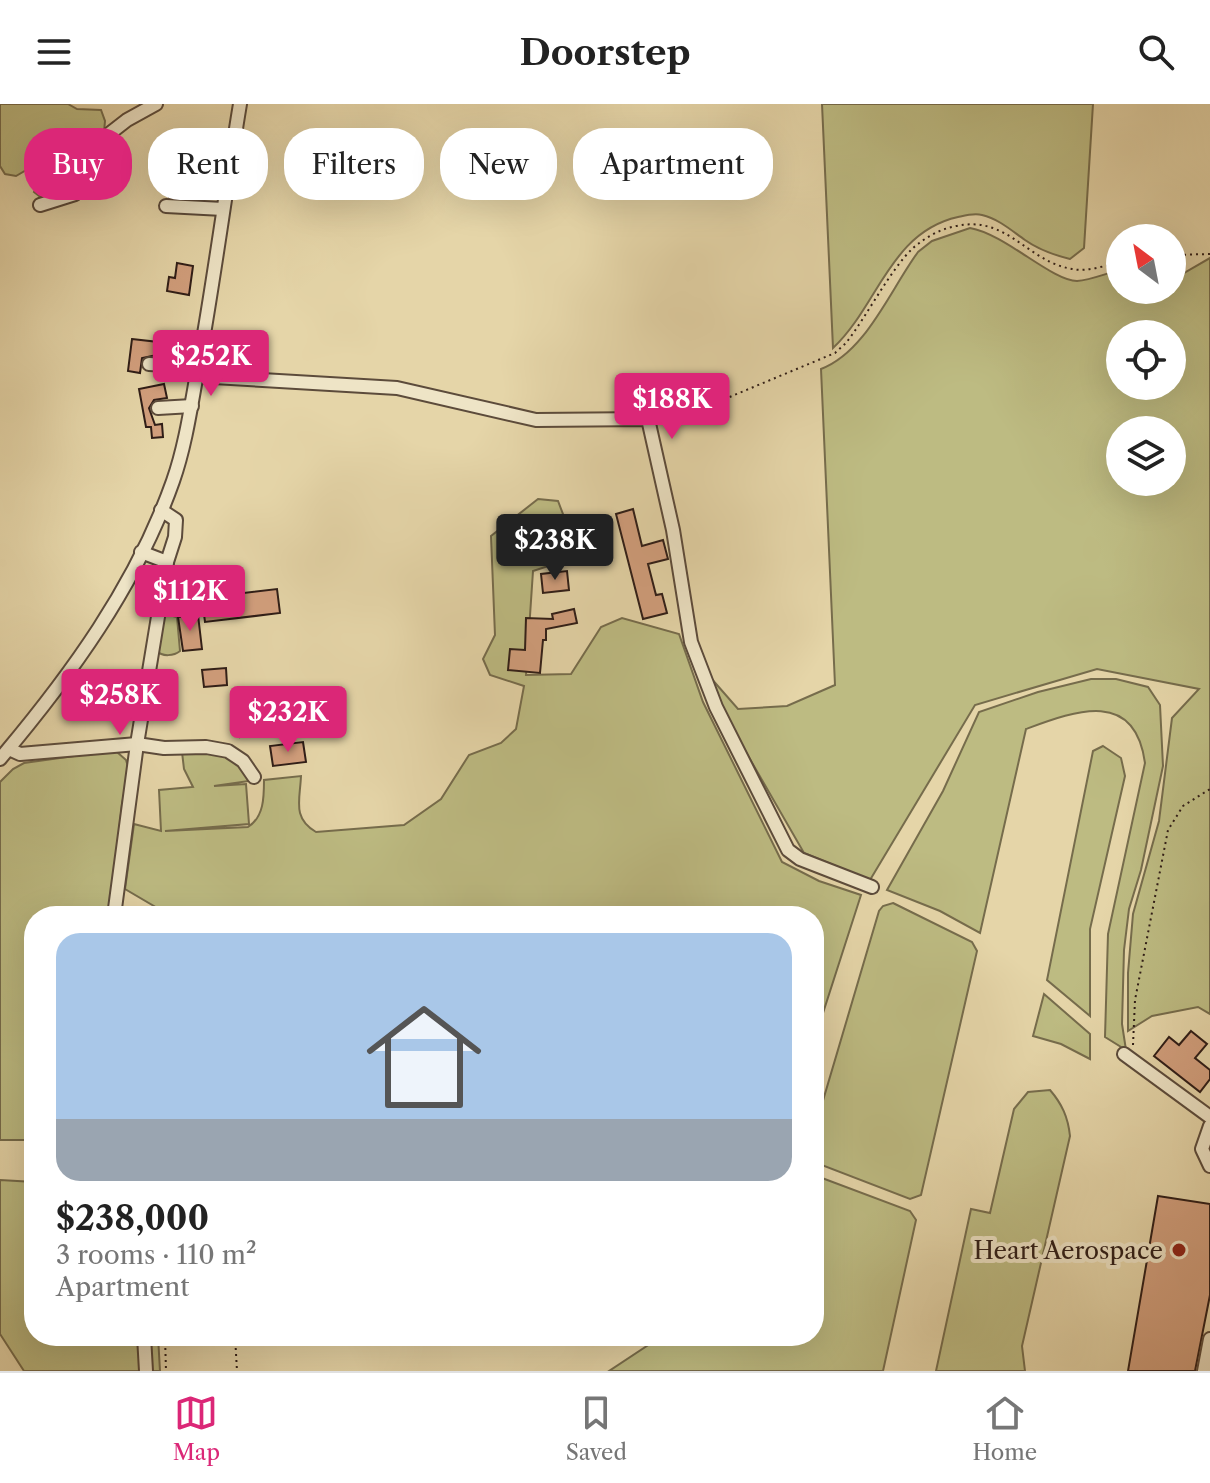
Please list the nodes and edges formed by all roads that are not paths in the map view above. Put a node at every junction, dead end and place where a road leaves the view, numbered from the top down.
1 (240, 104) edge
2 (150, 106) edge
3 (40, 205) dead end
4 (166, 206) dead end
5 (223, 209) junction
6 (149, 364) dead end
7 (197, 371) junction
8 (192, 406) junction
9 (158, 408) dead end
10 (161, 510) junction
11 (141, 552) junction
12 (167, 562) junction
13 (137, 744) junction
14 (4, 754) edge
15 (254, 777) dead end
16 (872, 887) dead end
17 (115, 906) edge
18 (1124, 1054) dead end
19 (1210, 1117) edge
20 (1210, 1126) edge
21 (1210, 1166) edge
22 (1210, 1339) edge
23 (145, 1346) edge
24 (146, 1371) edge
25 (1204, 1371) edge

1 - 5 street
2 - 3 street
4 - 5 street
5 - 7 street
6 - 7 street
7 - 8 street
7 - 16 street
8 - 9 street
8 - 10 street
10 - 11 street
10 - 12 street
11 - 12 street
11 - 14 street
12 - 13 street
13 - 14 street
13 - 15 street
13 - 17 street
18 - 19 street
20 - 21 street
22 - 25 street
23 - 24 street

